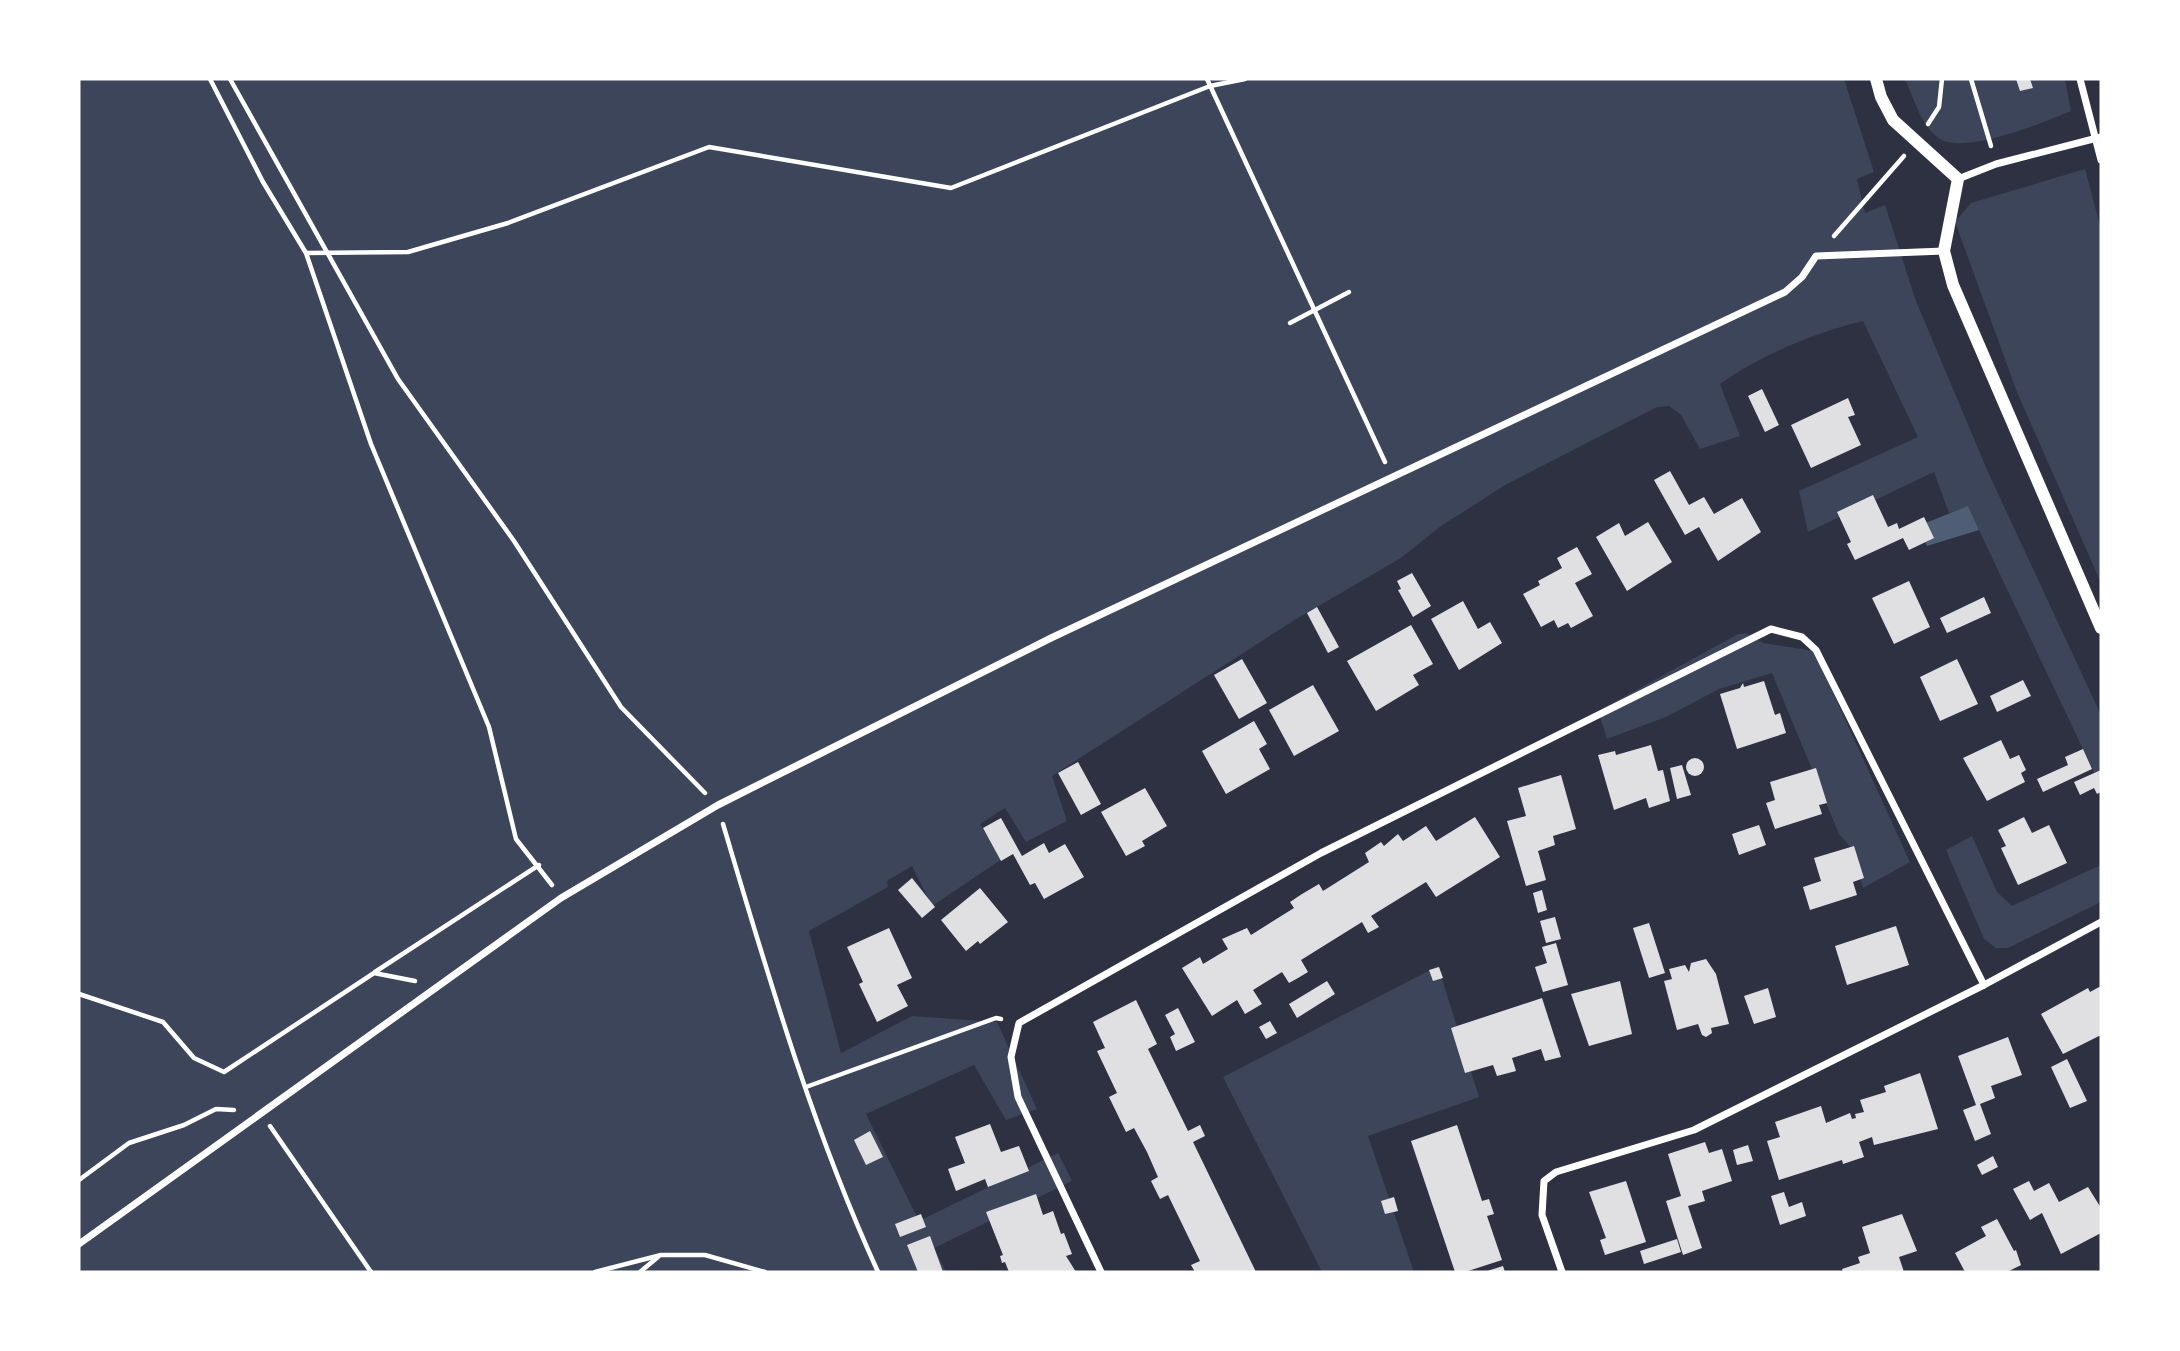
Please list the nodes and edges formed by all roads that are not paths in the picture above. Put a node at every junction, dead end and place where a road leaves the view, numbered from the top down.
1 (1876, 79) edge
2 (2080, 79) edge
3 (2099, 138) edge
4 (2101, 160) edge
5 (1958, 179) junction
6 (1944, 251) junction
7 (2101, 628) edge
8 (2101, 922) edge
9 (1984, 985) junction
10 (79, 1244) edge
11 (1101, 1272) edge
12 (1562, 1272) edge

1 - 5 street
2 - 3 street
3 - 4 street
3 - 5 street
5 - 6 street
6 - 7 street
6 - 10 street
8 - 9 street
9 - 11 street
9 - 12 street

